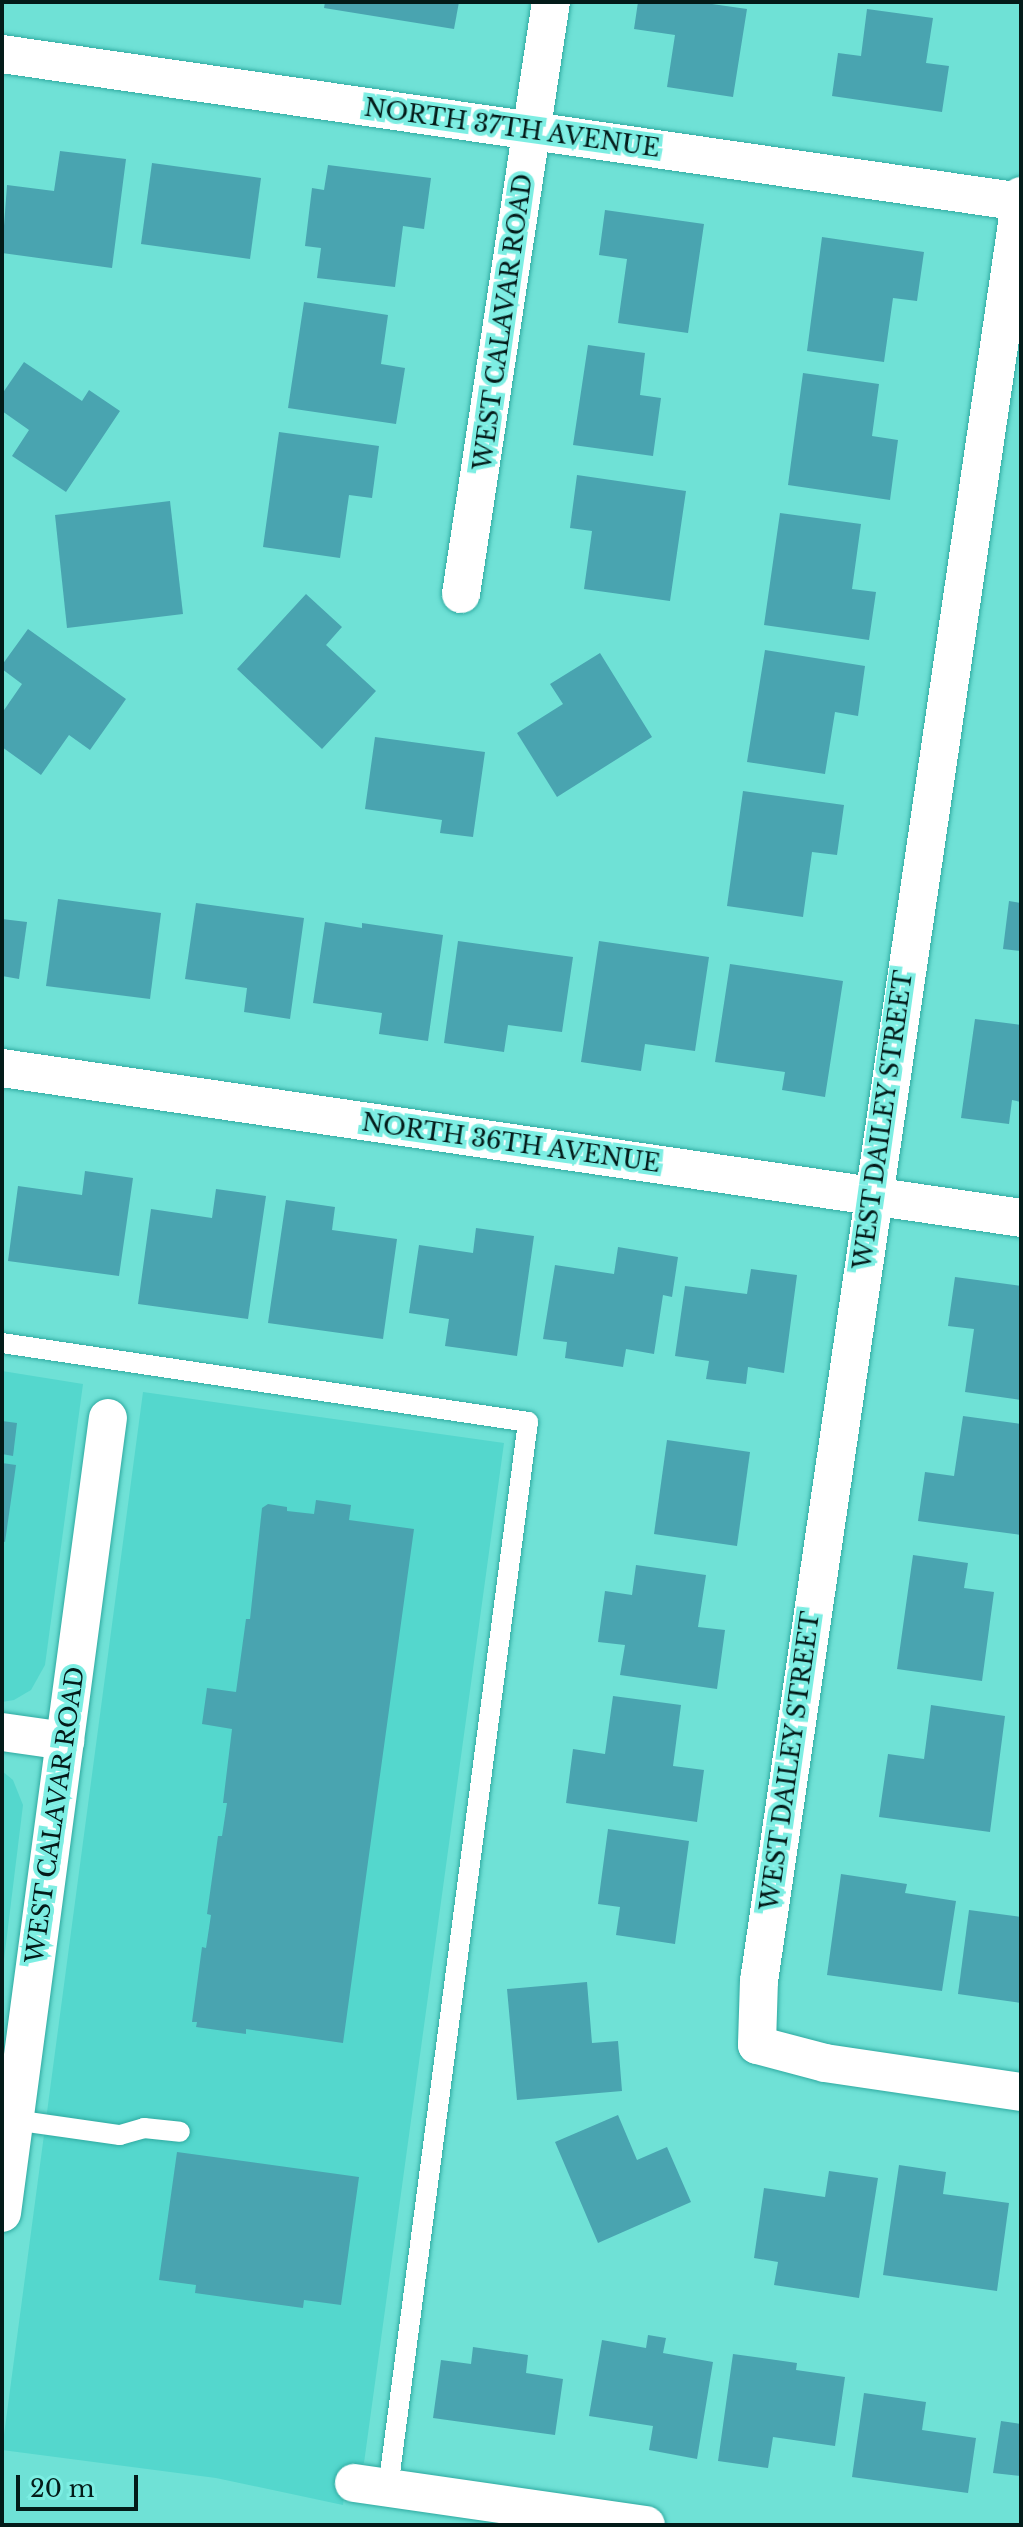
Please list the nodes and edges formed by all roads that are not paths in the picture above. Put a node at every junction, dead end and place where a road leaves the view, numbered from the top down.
1 (551, 2) edge
2 (2, 54) edge
3 (532, 130) junction
4 (1021, 200) edge
5 (461, 594) dead end
6 (2, 1068) edge
7 (872, 1196) junction
8 (1021, 1218) edge
9 (2, 1343) edge
10 (108, 1418) dead end
11 (2, 1732) edge
12 (65, 1741) junction
13 (1021, 2092) edge
14 (14, 2120) junction
15 (180, 2132) dead end
16 (2, 2213) edge
17 (371, 2486) joint
18 (646, 2525) edge

1 - 3 street, WEST CALAVAR ROAD
2 - 3 street, NORTH 37TH AVENUE
3 - 4 street, NORTH 37TH AVENUE
3 - 5 street, WEST CALAVAR ROAD
4 - 7 street, WEST DAILEY STREET
6 - 7 street, NORTH 36TH AVENUE
7 - 8 street, NORTH 36TH AVENUE
7 - 13 street, WEST DAILEY STREET
9 - 17 lane
10 - 12 street, WEST CALAVAR ROAD
11 - 12 street
12 - 14 street, WEST CALAVAR ROAD
14 - 15 lane
14 - 16 street, WEST CALAVAR ROAD
17 - 18 street

